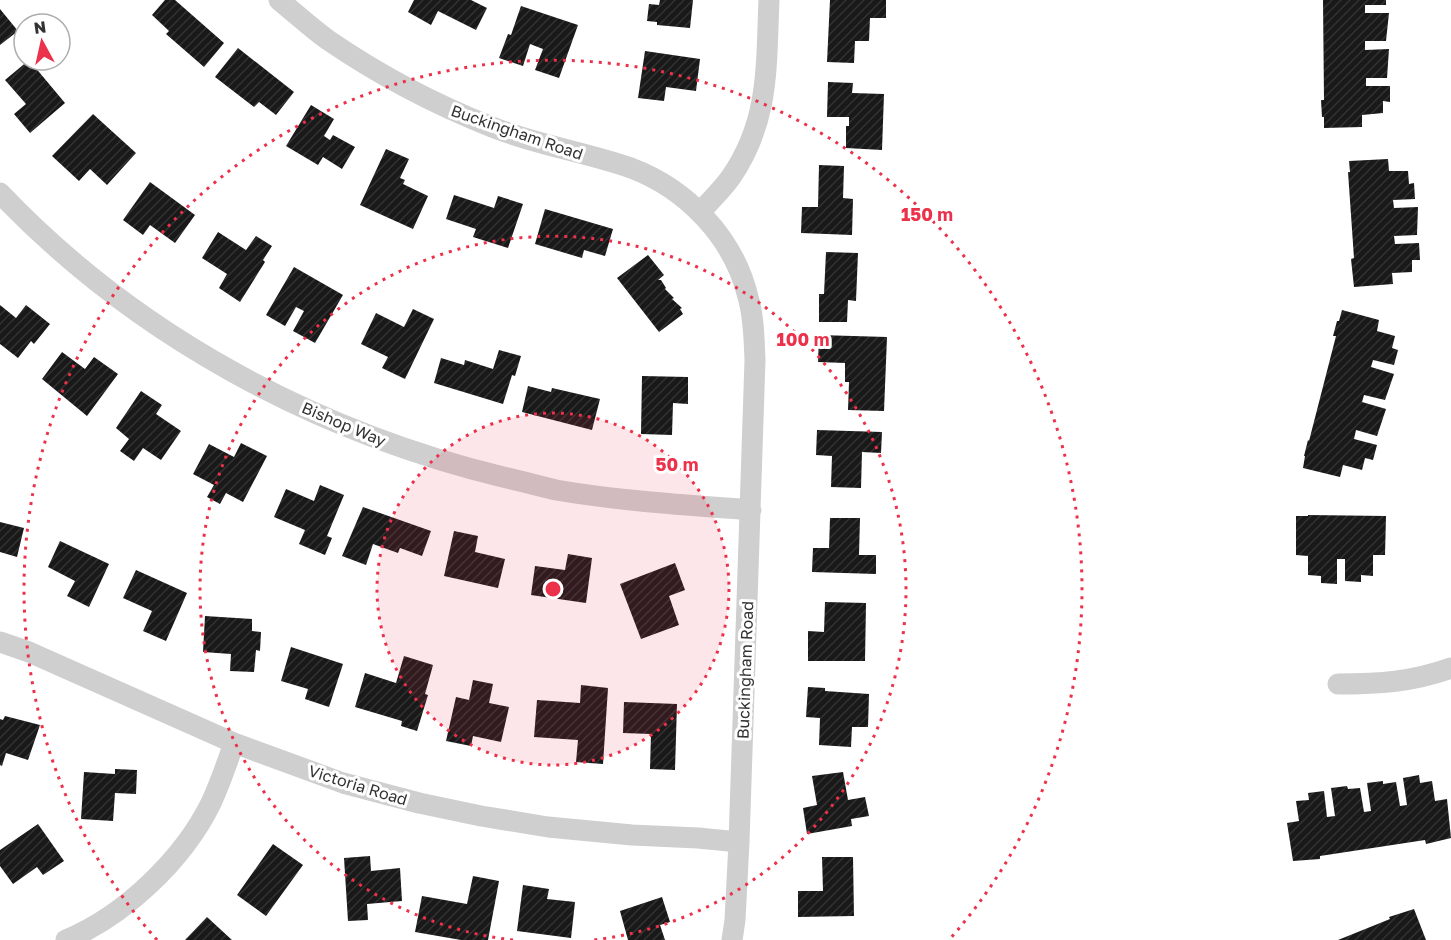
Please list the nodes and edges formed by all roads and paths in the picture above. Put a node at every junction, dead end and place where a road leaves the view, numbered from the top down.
1 (279, 0) edge
2 (769, 0) edge
3 (0, 193) edge
4 (700, 212) junction
5 (751, 510) junction
6 (0, 642) edge
7 (1451, 668) edge
8 (1338, 684) dead end
9 (234, 743) junction
10 (739, 842) junction
11 (66, 940) edge
12 (732, 940) edge

1 - 4 street, Buckingham Road
2 - 4 street
3 - 5 street, Bishop Way
4 - 5 street, Buckingham Road
5 - 10 street, Buckingham Road
6 - 9 street, Victoria Road
7 - 8 street
9 - 10 street, Victoria Road
9 - 11 street
10 - 12 street, Buckingham Road

